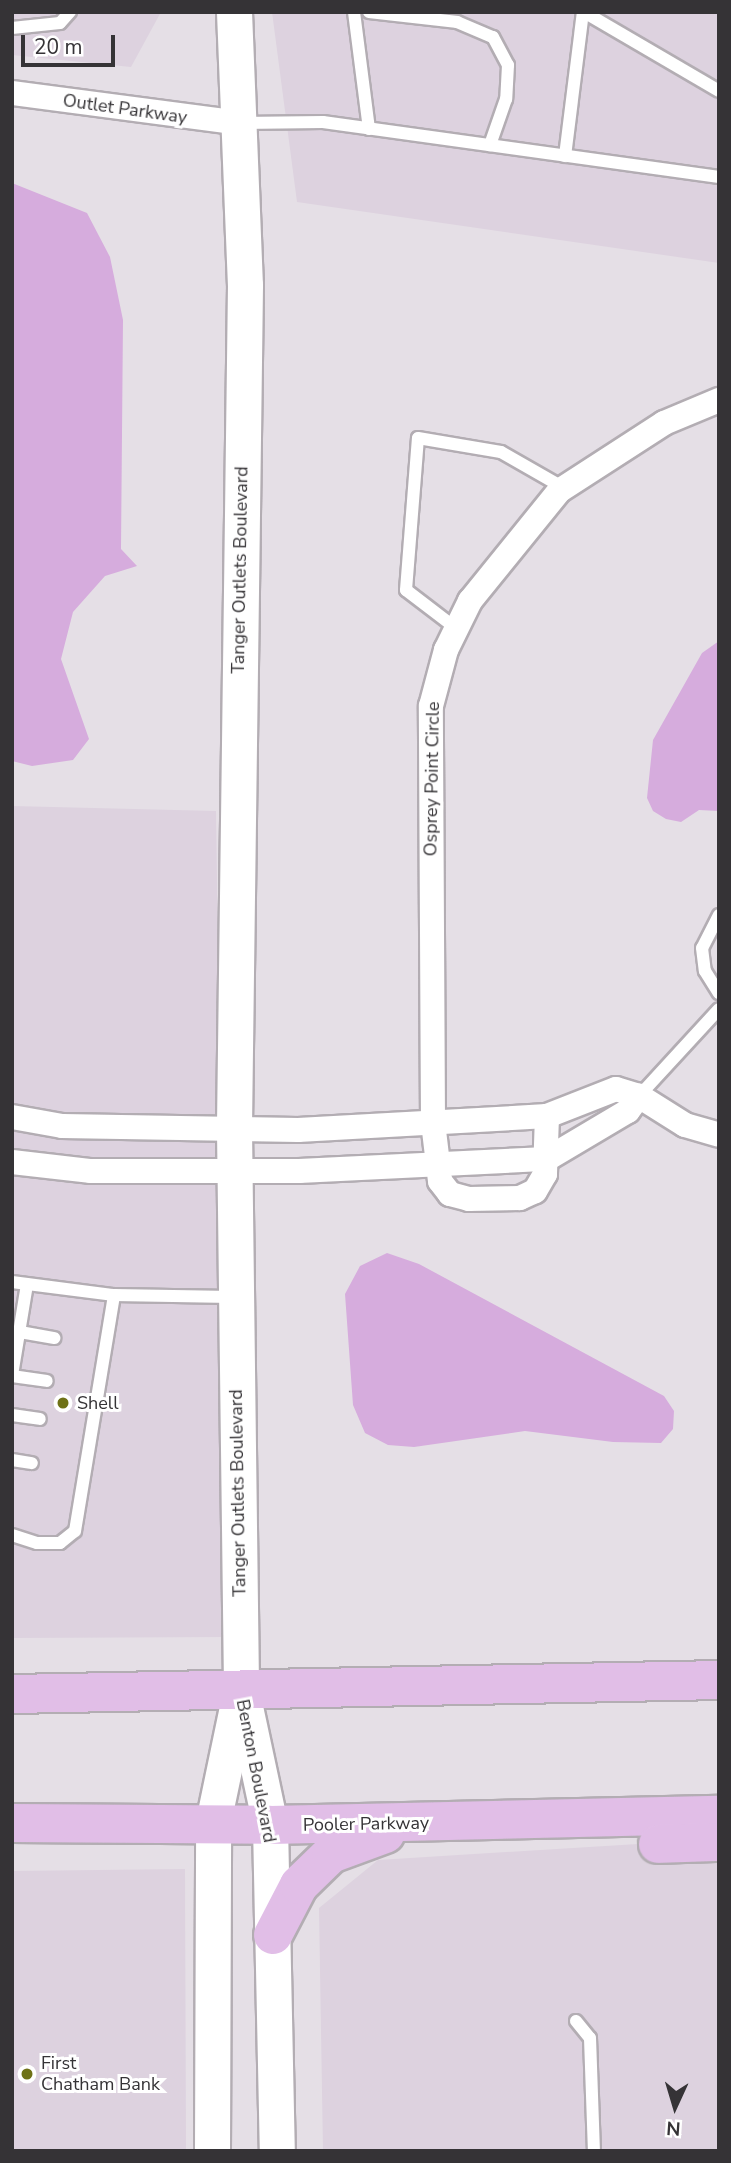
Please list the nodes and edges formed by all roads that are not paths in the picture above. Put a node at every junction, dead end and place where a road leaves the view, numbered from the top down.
1 (70, 12) edge
2 (234, 12) edge
3 (354, 12) edge
4 (369, 12) edge
5 (583, 12) edge
6 (12, 27) edge
7 (719, 91) edge
8 (12, 93) edge
9 (239, 123) junction
10 (369, 129) junction
11 (490, 145) junction
12 (565, 156) junction
13 (719, 177) edge
14 (719, 400) edge
15 (564, 488) junction
16 (457, 629) junction
17 (719, 915) edge
18 (719, 993) edge
19 (719, 1009) edge
20 (639, 1096) junction
21 (547, 1116) junction
22 (12, 1117) edge
23 (433, 1122) junction
24 (234, 1129) junction
25 (719, 1135) edge
26 (547, 1159) junction
27 (12, 1162) edge
28 (436, 1163) junction
29 (235, 1170) junction
30 (12, 1282) edge
31 (27, 1284) junction
32 (114, 1295) junction
33 (236, 1297) junction
34 (20, 1332) junction
35 (54, 1338) dead end
36 (12, 1375) edge
37 (47, 1381) dead end
38 (12, 1415) edge
39 (40, 1419) dead end
40 (12, 1460) edge
41 (32, 1463) dead end
42 (12, 1535) edge
43 (719, 1679) edge
44 (240, 1688) junction
45 (12, 1694) edge
46 (719, 1815) edge
47 (533, 1821) junction
48 (213, 1822) junction
49 (12, 1823) edge
50 (420, 1823) junction
51 (270, 1825) junction
52 (719, 1842) edge
53 (273, 1934) junction
54 (576, 2021) dead end
55 (212, 2151) edge
56 (277, 2151) edge
57 (594, 2151) edge

1 - 6 lane
2 - 9 street, Tanger Outlets Boulevard
3 - 10 lane
4 - 11 lane
5 - 7 lane
5 - 12 lane
8 - 9 street, Outlet Parkway
9 - 10 lane
9 - 24 street, Tanger Outlets Boulevard
10 - 11 lane
11 - 12 lane
12 - 13 lane
14 - 15 street, Osprey Point Circle
15 - 16 street, Osprey Point Circle
15 - 16 lane
16 - 23 street, Osprey Point Circle
17 - 18 lane
19 - 20 lane
20 - 21 street
20 - 25 street
20 - 26 street
21 - 23 street
21 - 26 street, Osprey Point Circle
22 - 24 street
23 - 24 street
23 - 28 street, Osprey Point Circle
24 - 29 street
26 - 28 street
26 - 28 street, Osprey Point Circle
27 - 29 street
28 - 29 street
29 - 33 street
30 - 31 lane
31 - 32 lane
31 - 34 lane
32 - 33 lane
32 - 42 lane
33 - 44 street, Tanger Outlets Boulevard
34 - 35 lane
34 - 36 lane
36 - 37 lane
38 - 39 lane
40 - 41 lane
43 - 44 main road
44 - 45 main road
44 - 48 street, Benton Boulevard
44 - 51 street, Benton Boulevard
46 - 47 main road, Pooler Parkway
47 - 50 main road, Pooler Parkway
47 - 52 main road
48 - 49 main road, Pooler Parkway
48 - 51 main road, Pooler Parkway
48 - 55 street, Benton Boulevard
50 - 51 main road, Pooler Parkway
50 - 53 main road
51 - 53 street, Benton Boulevard
53 - 56 street, Benton Boulevard
54 - 57 lane

